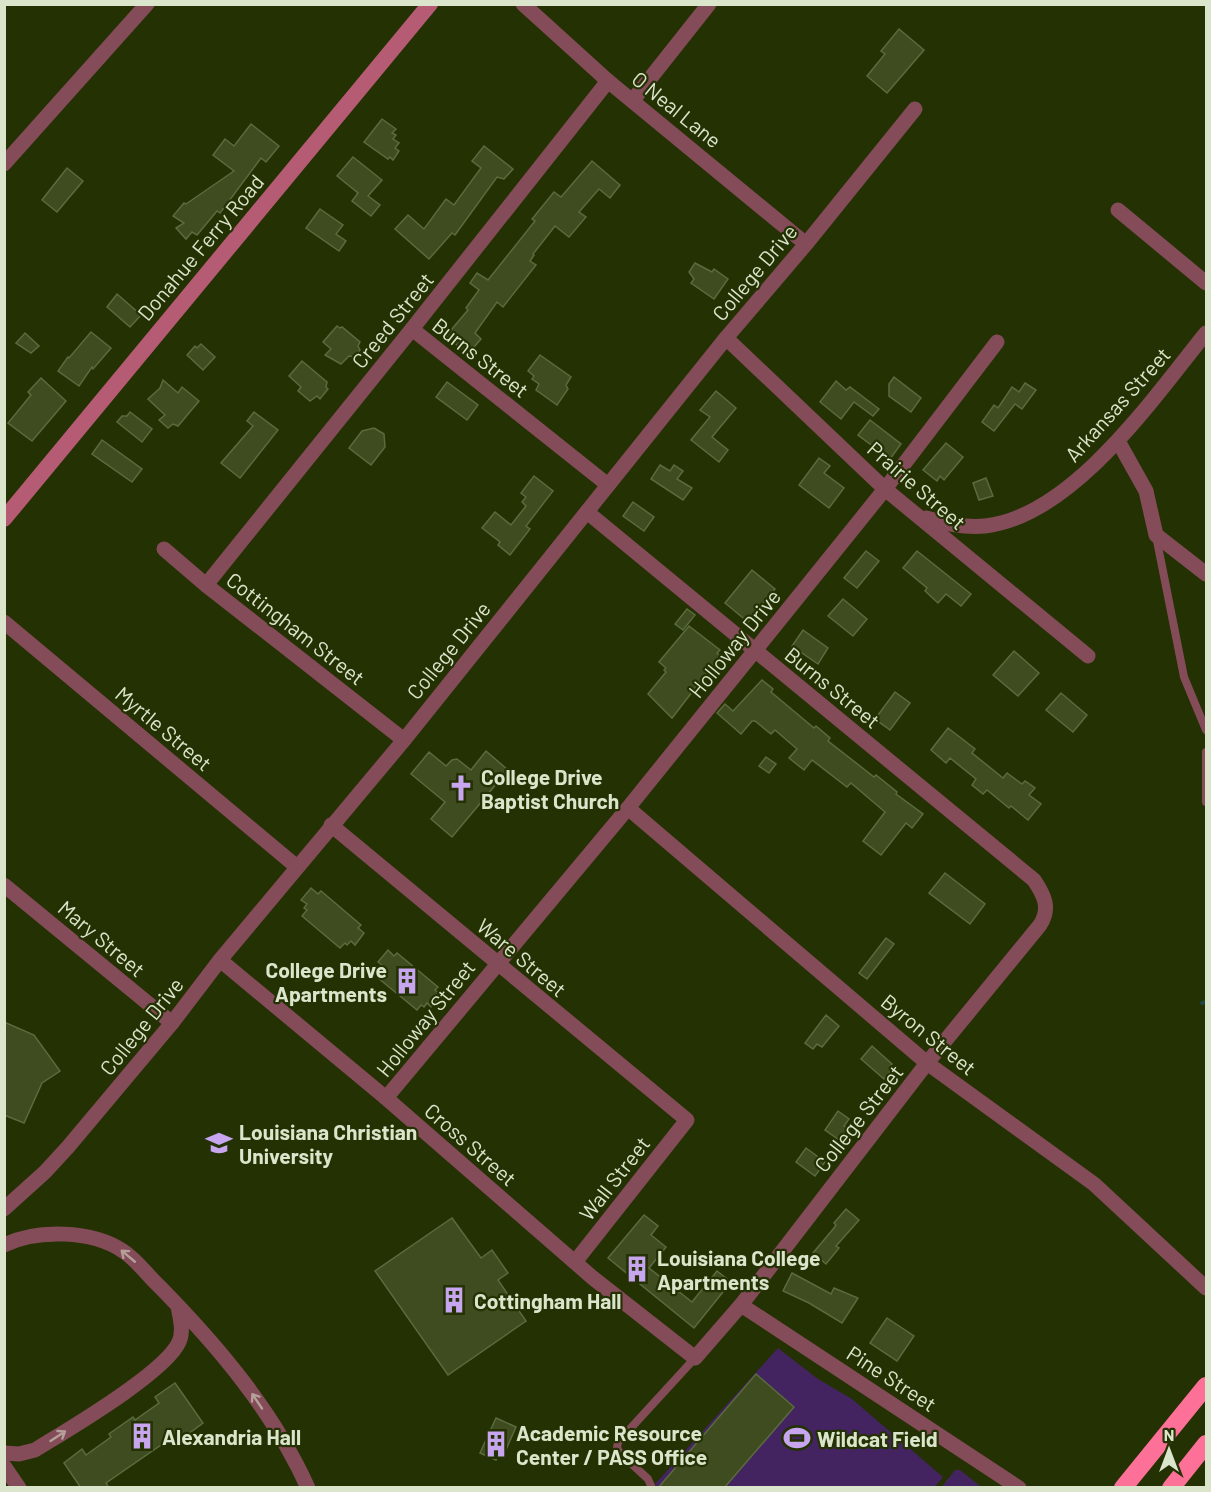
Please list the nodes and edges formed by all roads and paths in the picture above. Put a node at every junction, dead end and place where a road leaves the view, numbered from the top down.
1 (430, 4) edge
2 (523, 4) edge
3 (709, 4) edge
4 (141, 6) edge
5 (608, 81) junction
6 (633, 100) junction
7 (915, 110) dead end
8 (4, 164) edge
9 (1118, 210) dead end
10 (806, 244) junction
11 (1206, 283) edge
12 (412, 330) junction
13 (1206, 333) edge
14 (726, 338) junction
15 (997, 342) dead end
16 (1118, 441) junction
17 (608, 485) junction
18 (885, 489) junction
19 (587, 512) junction
20 (918, 515) junction
21 (4, 519) edge
22 (1156, 535) junction
23 (164, 549) dead end
24 (1206, 573) edge
25 (206, 585) junction
26 (4, 622) edge
27 (754, 650) junction
28 (1088, 657) dead end
29 (1206, 729) edge
30 (404, 740) junction
31 (1206, 752) edge
32 (1206, 801) edge
33 (628, 808) junction
34 (331, 825) junction
35 (297, 867) junction
36 (4, 885) edge
37 (1046, 900) joint
38 (220, 960) junction
39 (496, 964) junction
40 (172, 1023) junction
41 (927, 1063) junction
42 (386, 1098) junction
43 (687, 1120) joint
44 (4, 1209) edge
45 (4, 1245) edge
46 (575, 1262) junction
47 (1206, 1288) edge
48 (178, 1305) junction
49 (741, 1305) junction
50 (695, 1359) junction
51 (1206, 1386) edge
52 (1206, 1444) edge
53 (4, 1453) edge
54 (4, 1466) edge
55 (19, 1488) edge
56 (308, 1488) edge
57 (652, 1488) edge
58 (1019, 1488) edge
59 (1123, 1488) edge
60 (1172, 1488) edge

1 - 21 main road, Donahue Ferry Road
2 - 5 street, O Neal Lane
3 - 6 street
4 - 8 street
5 - 6 street, O Neal Lane
5 - 12 street, Creed Street
6 - 10 street, O Neal Lane
7 - 10 street, College Drive
9 - 11 street
10 - 14 street, College Drive
12 - 17 street, Burns Street
12 - 25 street, Creed Street
13 - 16 street, Arkansas Street
14 - 17 street, College Drive
14 - 18 street, Prairie Street
15 - 18 street, Holloway Drive
16 - 20 street, Arkansas Street
16 - 22 street
17 - 19 street, College Drive
18 - 20 street, Prairie Street
18 - 27 street, Holloway Drive
19 - 27 street, Burns Street
19 - 30 street, College Drive
20 - 28 street, Prairie Street
22 - 24 street
22 - 29 lane
23 - 25 street, Cottingham Street
25 - 30 street, Cottingham Street
26 - 35 street, Myrtle Street
27 - 33 street, Holloway Drive
27 - 37 street, Burns Street
30 - 34 street, College Drive
31 - 32 lane
33 - 39 street, Holloway Drive
33 - 41 street, Byron Street
34 - 35 street, College Drive
34 - 39 street, Ware Street
35 - 38 street, College Drive
36 - 40 street, Mary Street
37 - 41 street, College Street
38 - 40 street, College Drive
38 - 42 street, Cross Street
39 - 42 street, Holloway Street
39 - 43 street, Ware Street
40 - 44 street, College Drive
41 - 47 street, Byron Street
41 - 49 street, College Street
42 - 46 street, Cross Street
43 - 46 street, Wall Street
48 -> 45 street
46 - 50 street, Cross Street
53 -> 48 street
56 -> 48 street
49 - 50 street, College Street
49 - 58 street, Pine Street
50 - 57 lane
51 - 59 highway
52 - 60 highway
54 - 55 street

